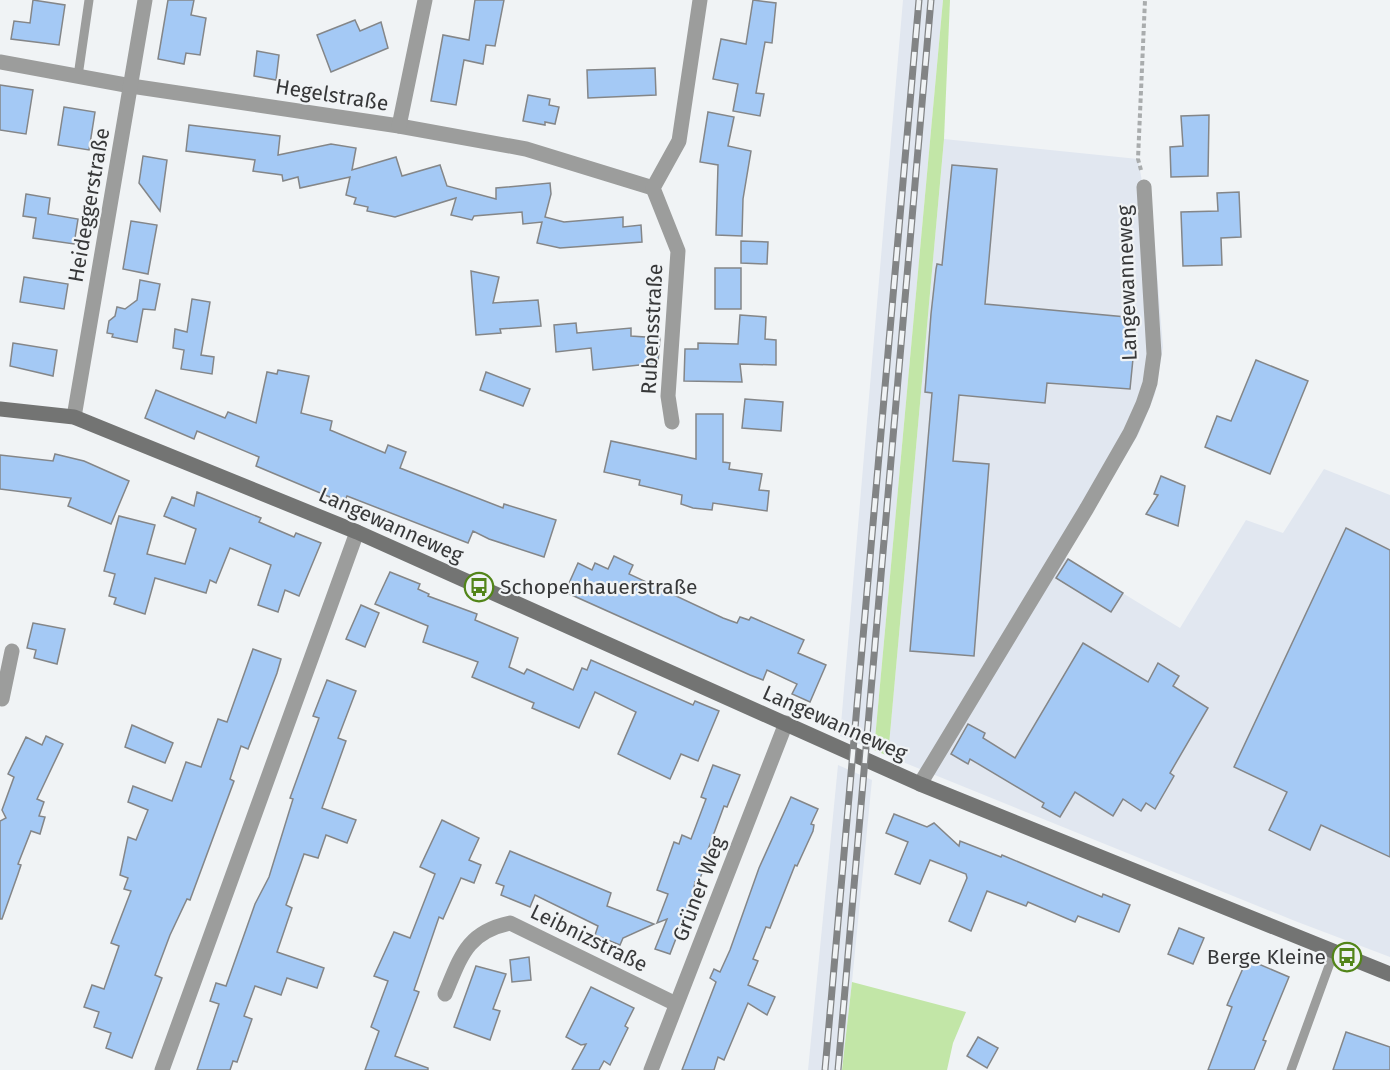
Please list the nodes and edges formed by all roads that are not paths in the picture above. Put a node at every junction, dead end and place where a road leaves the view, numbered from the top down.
1 (89, 0) edge
2 (145, 0) edge
3 (425, 0) edge
4 (700, 0) edge
5 (0, 62) edge
6 (78, 76) junction
7 (131, 86) junction
8 (399, 126) junction
9 (1144, 187) road end
10 (653, 188) junction
11 (0, 409) edge
12 (74, 417) junction
13 (672, 422) dead end
14 (357, 532) junction
15 (12, 651) dead end
16 (1, 703) edge
17 (786, 723) junction
18 (920, 783) junction
19 (1334, 952) junction
20 (1390, 974) edge
21 (446, 994) dead end
22 (676, 1004) junction
23 (162, 1070) edge
24 (651, 1070) edge
25 (1291, 1070) edge

1 - 6 lane
2 - 7 street, Heideggerstraße
3 - 8 street
4 - 10 street
5 - 6 street, Hegelstraße
6 - 7 street, Hegelstraße
7 - 8 street, Hegelstraße
7 - 12 street, Heideggerstraße
8 - 10 street, Hegelstraße
9 - 18 street, Langewanneweg
10 - 13 street, Rubensstraße
11 - 12 street, Langewanneweg
12 - 14 street, Langewanneweg
14 - 17 street, Langewanneweg
14 - 23 street
15 - 16 street
17 - 18 street, Langewanneweg
17 - 22 street, Grüner Weg
18 - 19 street, Langewanneweg
19 - 20 street, Langewanneweg
19 - 25 lane
21 - 22 street, Leibnizstraße
22 - 24 street, Grüner Weg

